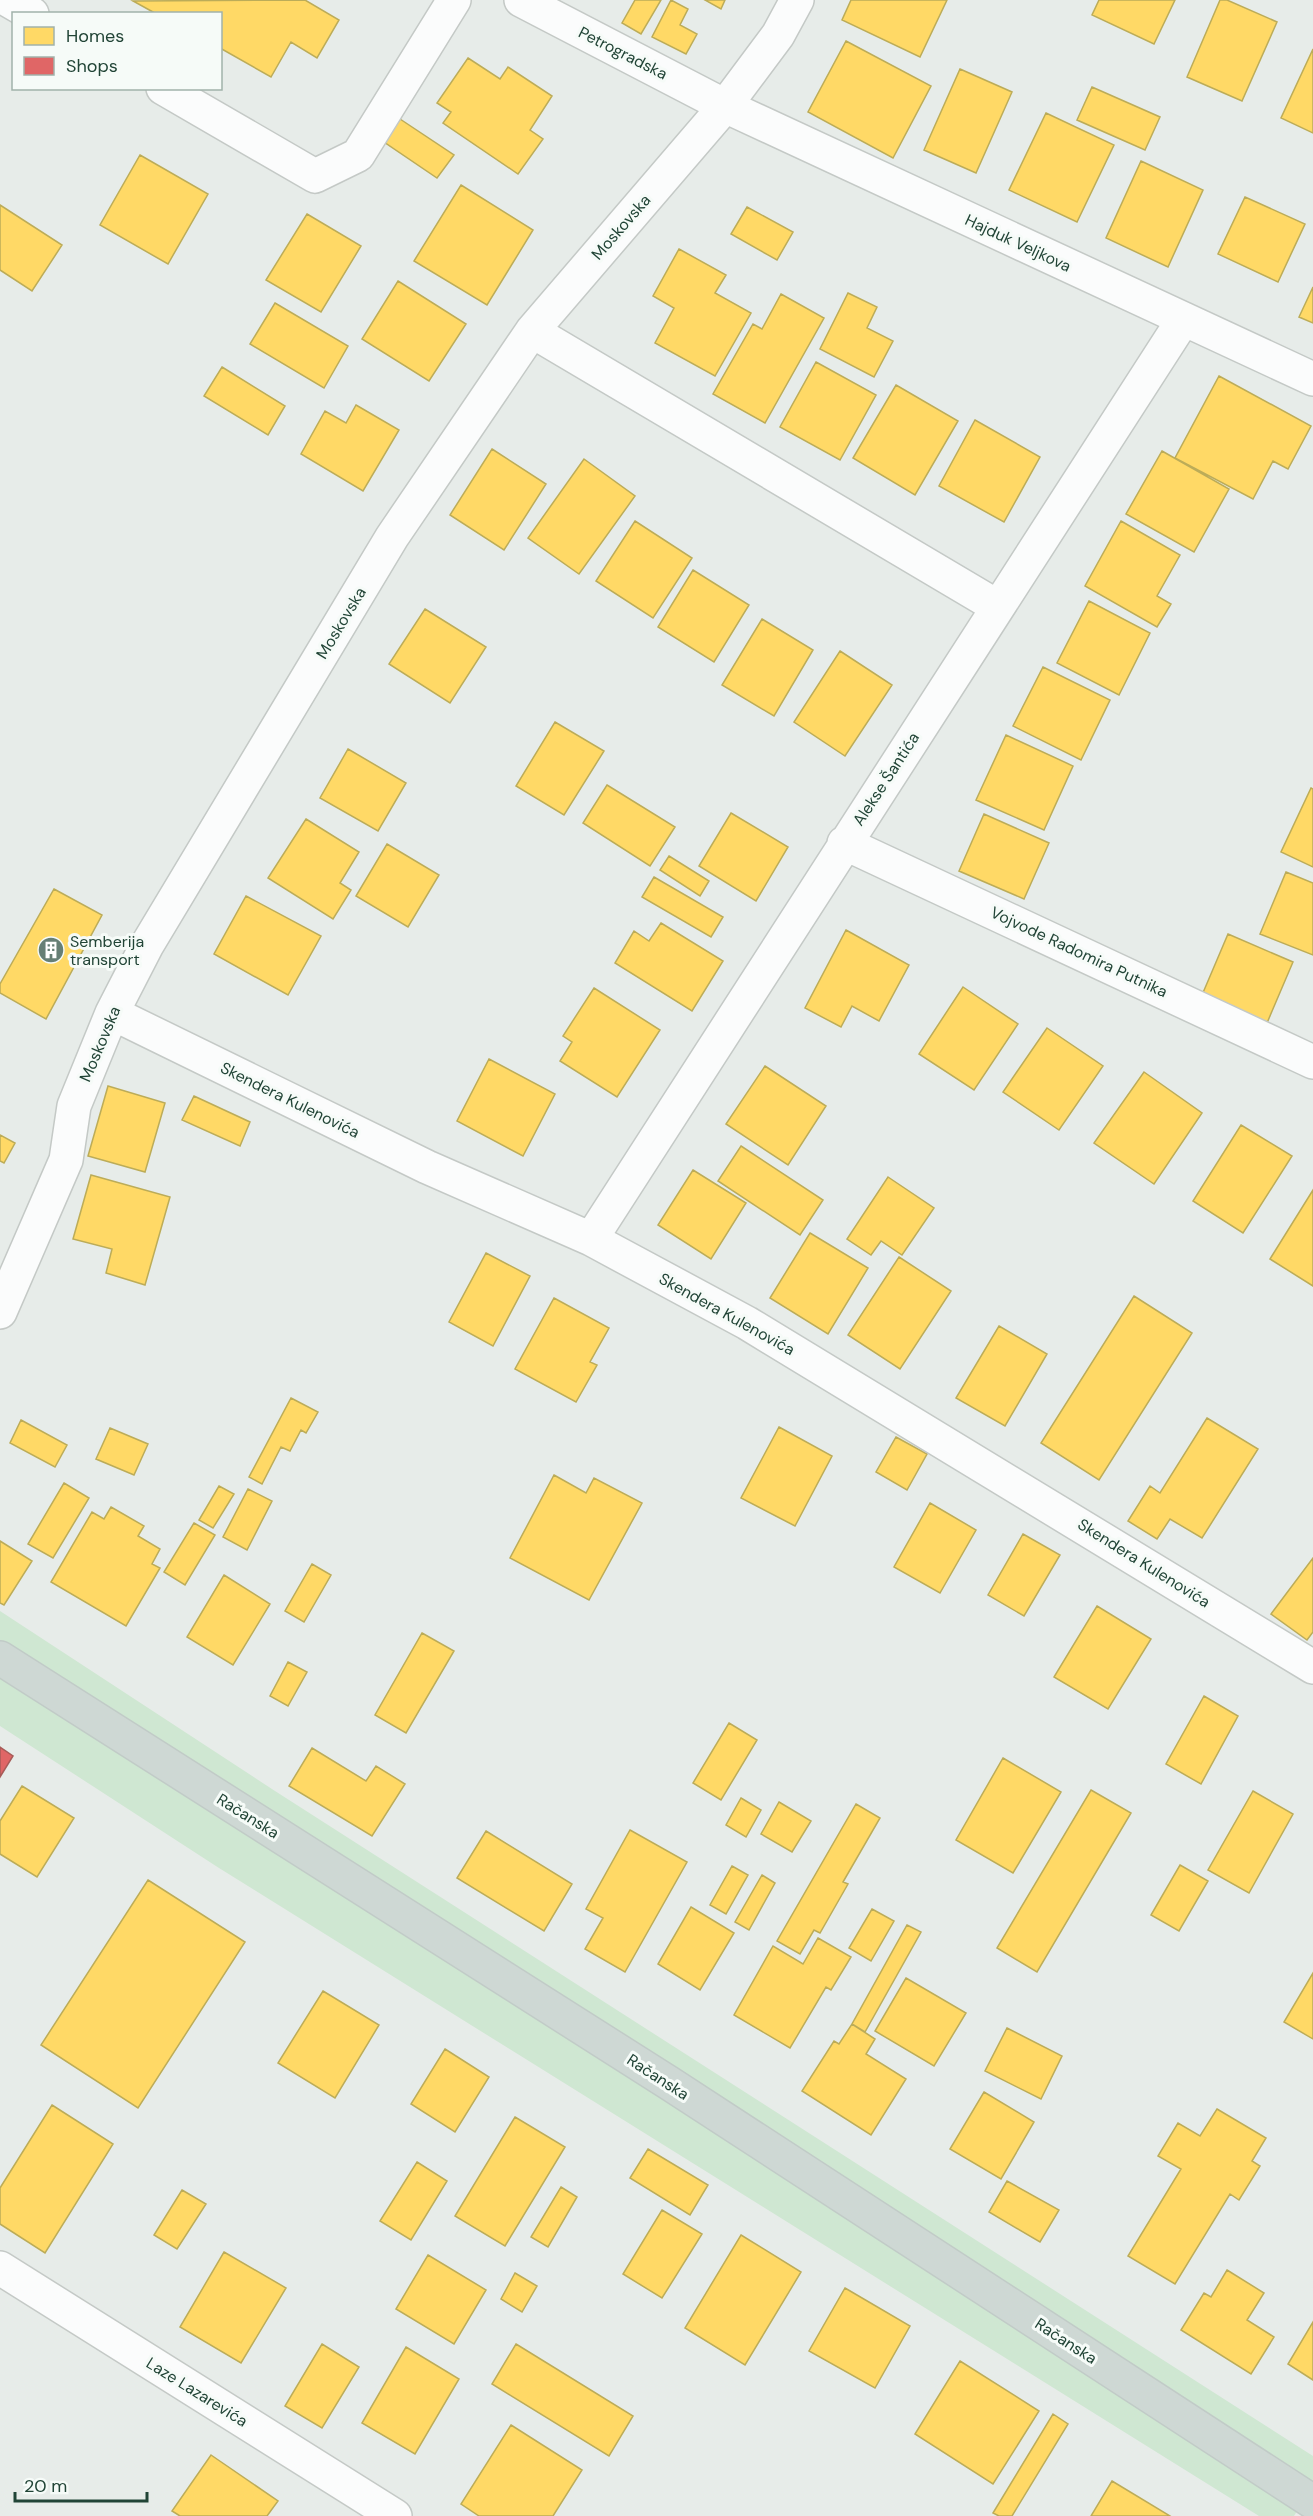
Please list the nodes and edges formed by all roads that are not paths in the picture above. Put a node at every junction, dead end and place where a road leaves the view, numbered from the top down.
1 (8, 0) edge
2 (453, 0) edge
3 (521, 0) edge
4 (797, 0) edge
5 (29, 12) edge
6 (166, 90) edge
7 (724, 106) junction
8 (1183, 320) junction
9 (532, 331) junction
10 (1313, 379) edge
11 (998, 607) junction
12 (844, 843) junction
13 (112, 1013) junction
14 (1313, 1062) edge
15 (591, 1239) junction
16 (0, 1312) edge
17 (0, 1658) edge
18 (1313, 1667) edge
19 (0, 2268) edge
20 (1313, 2502) edge
21 (395, 2516) edge

1 - 5 street
2 - 6 street
3 - 7 street, Petrogradska
4 - 7 street, Moskovska
7 - 8 street, Hajduk Veljkova
7 - 9 street, Moskovska
8 - 10 street, Hajduk Veljkova
8 - 11 street, Alekse Šantića
9 - 11 street
9 - 13 street, Moskovska
11 - 12 street, Alekse Šantića
12 - 14 street, Vojvode Radomira Putnika
12 - 15 street, Alekse Šantića
13 - 15 street, Skendera Kulenovića
13 - 16 street, Moskovska
15 - 18 street, Skendera Kulenovića
17 - 20 main road, Račanska
19 - 21 street, Laze Lazarevića

